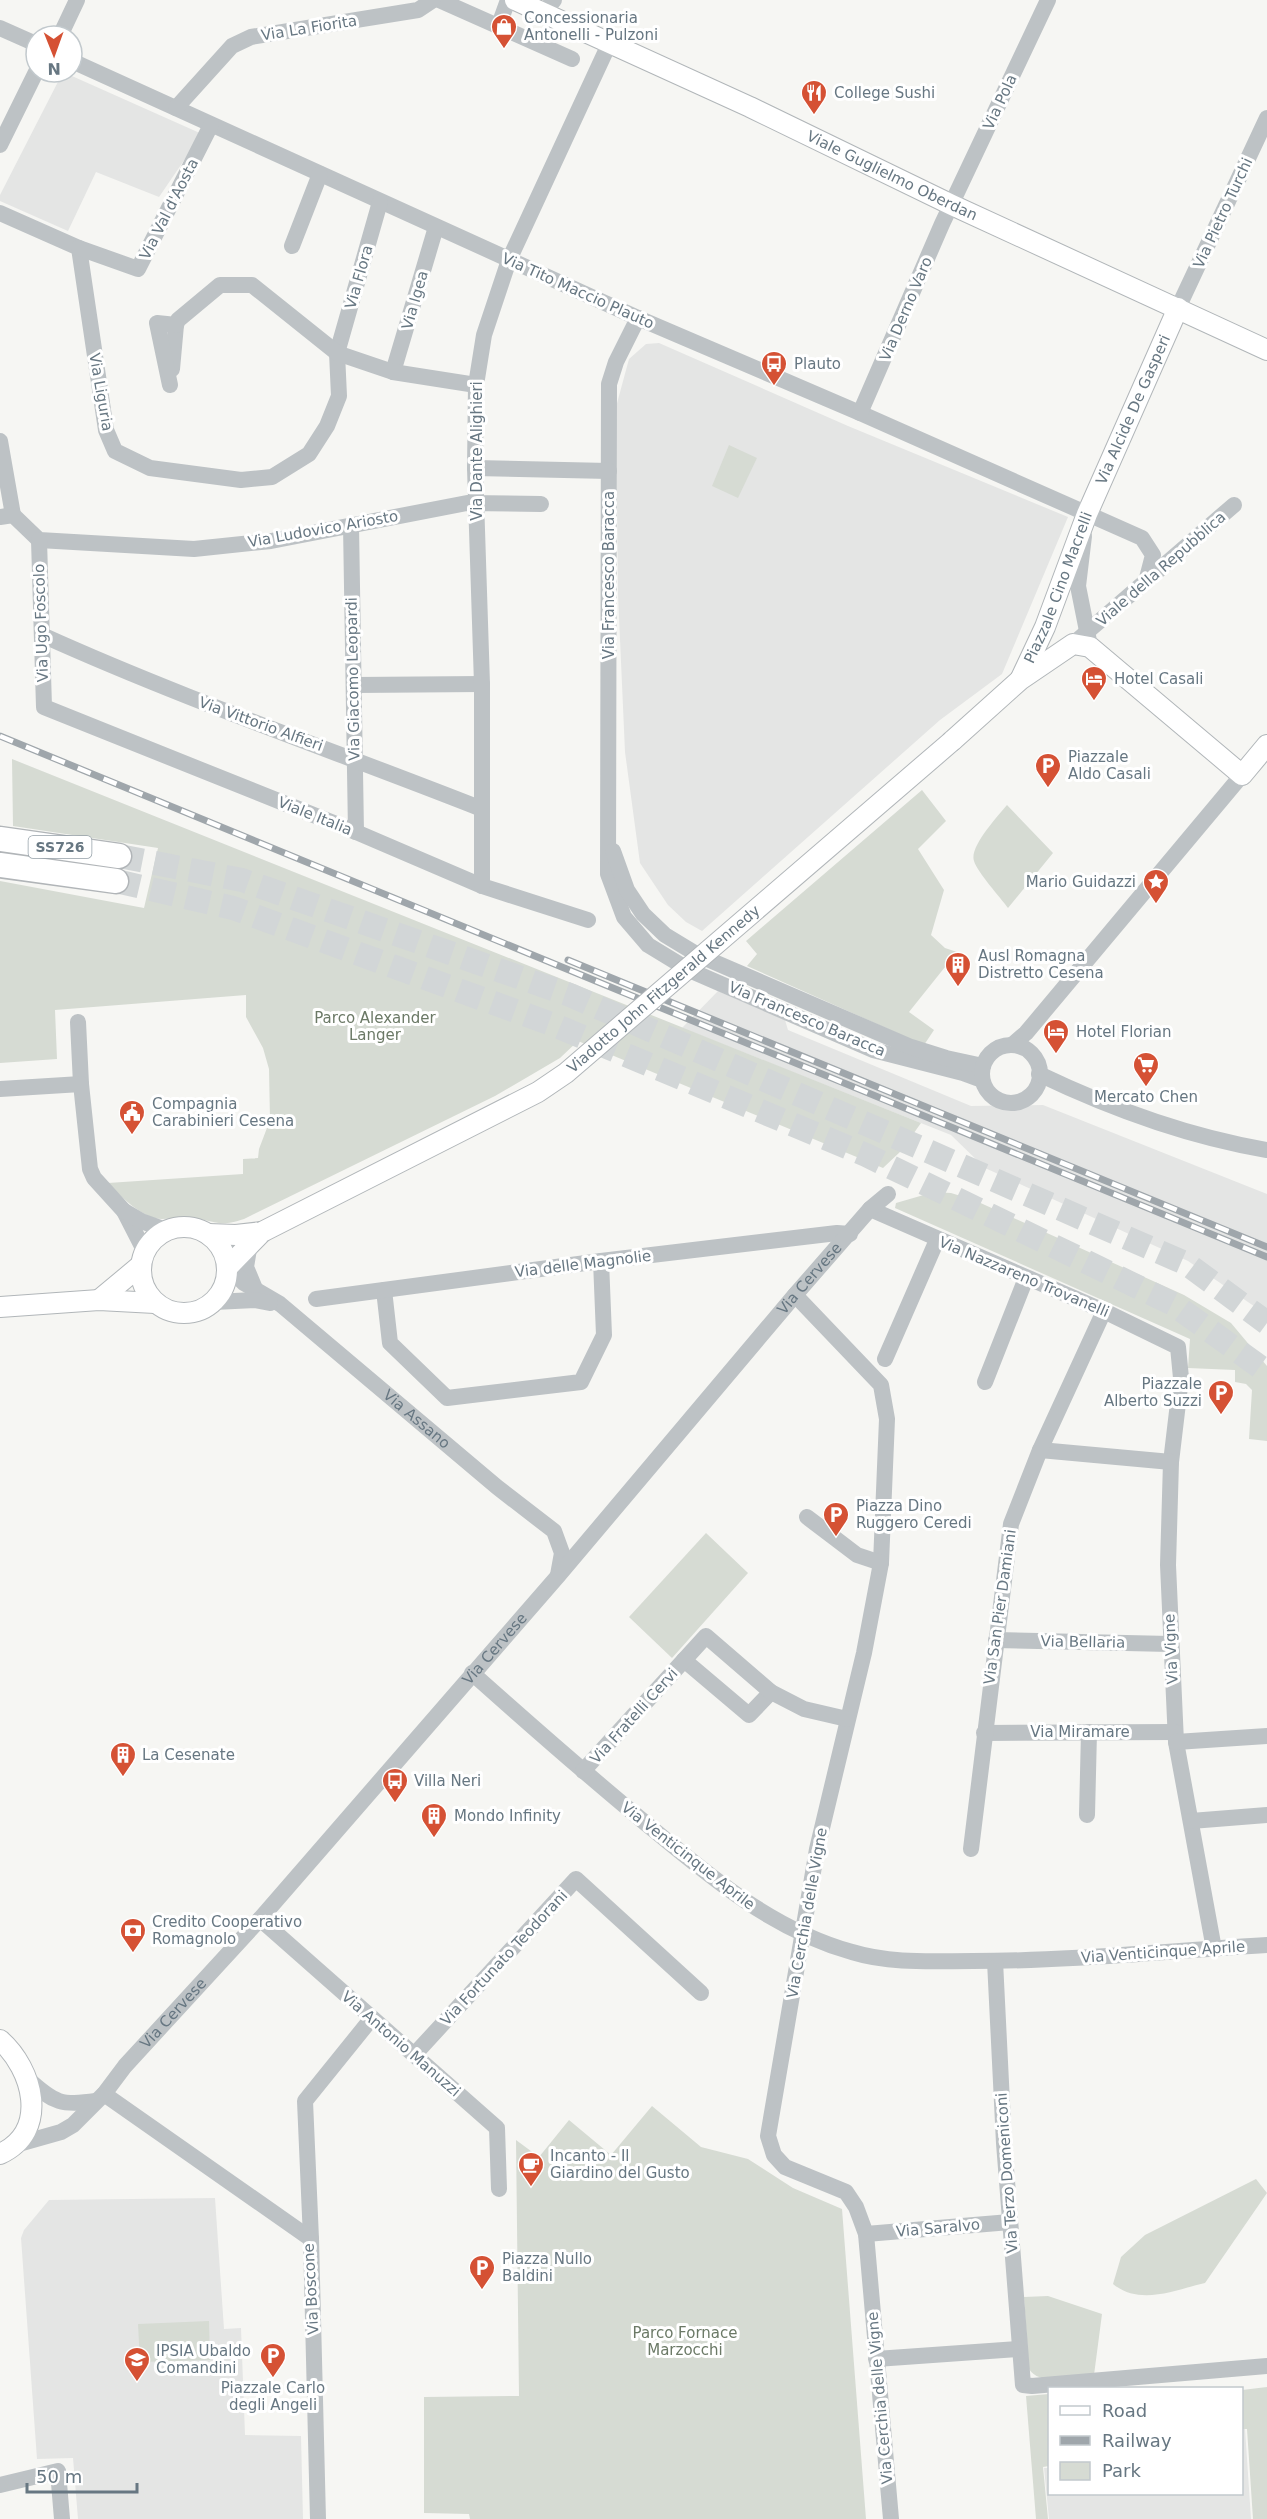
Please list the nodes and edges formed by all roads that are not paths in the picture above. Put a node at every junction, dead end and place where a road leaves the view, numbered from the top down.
1 (77, 0) edge
2 (433, 0) edge
3 (439, 0) edge
4 (508, 0) edge
5 (515, 0) edge
6 (1048, 0) edge
7 (548, 6) edge
8 (66, 24) edge
9 (499, 25) junction
10 (0, 27) edge
11 (24, 38) edge
12 (610, 42) junction
13 (572, 59) dead end
14 (84, 66) edge
15 (30, 84) edge
16 (176, 108) junction
17 (1267, 118) edge
18 (211, 125) junction
19 (0, 145) edge
20 (320, 174) junction
21 (380, 202) junction
22 (952, 204) junction
23 (0, 213) edge
24 (436, 227) junction
25 (292, 246) dead end
26 (79, 248) junction
27 (508, 260) junction
28 (1178, 308) junction
29 (638, 318) junction
30 (176, 325) dead end
31 (1267, 350) edge
32 (338, 352) junction
33 (393, 372) junction
34 (476, 385) junction
35 (860, 413) junction
36 (0, 441) edge
37 (475, 468) junction
38 (609, 471) junction
39 (476, 503) junction
40 (541, 504) dead end
41 (1234, 505) dead end
42 (1087, 514) junction
43 (6, 516) edge
44 (351, 525) junction
45 (39, 540) junction
46 (1147, 578) junction
47 (42, 635) junction
48 (1084, 641) junction
49 (1020, 680) junction
50 (482, 684) junction
51 (355, 685) junction
52 (44, 707) joint
53 (1267, 744) edge
54 (355, 758) junction
55 (1242, 774) junction
56 (482, 809) junction
57 (356, 832) junction
58 (0, 839) edge
59 (119, 855) tunnel mouth
60 (0, 865) edge
61 (116, 881) tunnel mouth
62 (482, 886) junction
63 (588, 920) dead end
64 (78, 1022) dead end
65 (1022, 1042) junction
66 (982, 1073) junction
67 (1039, 1074) junction
68 (81, 1083) junction
69 (0, 1089) edge
70 (1034, 1091) junction
71 (1075, 1091) junction
72 (1267, 1150) edge
73 (888, 1194) dead end
74 (870, 1209) junction
75 (124, 1211) junction
76 (166, 1230) junction
77 (208, 1233) junction
78 (850, 1234) junction
79 (256, 1237) junction
80 (937, 1240) junction
81 (143, 1258) junction
82 (601, 1261) junction
83 (228, 1267) junction
84 (1026, 1278) junction
85 (384, 1290) junction
86 (256, 1291) junction
87 (795, 1295) junction
88 (99, 1299) junction
89 (316, 1299) dead end
90 (214, 1302) junction
91 (155, 1303) junction
92 (280, 1304) junction
93 (0, 1307) edge
94 (1104, 1311) junction
95 (1178, 1347) joint
96 (885, 1359) dead end
97 (985, 1382) dead end
98 (1040, 1450) junction
99 (1171, 1462) junction
100 (807, 1517) dead end
101 (554, 1531) junction
102 (589, 1539) junction
103 (880, 1563) junction
104 (558, 1576) junction
105 (996, 1640) junction
106 (1170, 1644) junction
107 (684, 1660) junction
108 (472, 1673) junction
109 (771, 1692) junction
110 (847, 1719) junction
111 (1089, 1732) junction
112 (984, 1733) junction
113 (1267, 1736) edge
114 (1175, 1737) junction
115 (583, 1772) junction
116 (1087, 1815) dead end
117 (1267, 1815) edge
118 (1191, 1821) junction
119 (971, 1849) dead end
120 (260, 1919) junction
121 (804, 1936) junction
122 (1267, 1945) edge
123 (1214, 1949) junction
124 (995, 1961) junction
125 (701, 1993) dead end
126 (372, 2018) junction
127 (0, 2040) edge
128 (414, 2055) junction
129 (29, 2080) junction
130 (100, 2097) junction
131 (4, 2153) edge
132 (499, 2189) dead end
133 (1010, 2222) junction
134 (866, 2234) junction
135 (311, 2239) junction
136 (1018, 2349) junction
137 (876, 2359) junction
138 (1267, 2366) edge
139 (0, 2485) edge
140 (62, 2519) edge
141 (318, 2519) edge
142 (891, 2519) edge

1 - 8 street
2 - 16 street, Via La Fiorita
3 - 9 street
4 - 9 street
5 - 7 main road, Viale Guglielmo Oberdan
6 - 22 street, Via Pola
7 - 12 main road, Viale Guglielmo Oberdan
9 - 13 street
10 - 11 street
12 - 22 main road, Viale Guglielmo Oberdan
12 - 27 street, Via Dante Alighieri
14 - 16 street, Via Tito Maccio Plauto
15 - 19 street
16 - 18 street, Via Tito Maccio Plauto
17 - 28 street, Via Pietro Turchi
18 - 20 street, Via Tito Maccio Plauto
18 - 26 street, Via Val d'Aosta
20 - 21 street, Via Tito Maccio Plauto
20 - 25 street
21 - 24 street, Via Tito Maccio Plauto
21 - 32 street, Via Flora
22 - 28 main road, Viale Guglielmo Oberdan
22 - 35 street, Via Derno Varo
23 - 26 street
24 - 27 street, Via Tito Maccio Plauto
24 - 33 street, Via Igea
26 - 32 street, Via Liguria
27 - 29 street, Via Tito Maccio Plauto
27 - 34 street, Via Dante Alighieri
28 - 31 main road, Viale Guglielmo Oberdan
28 - 42 main road, Via Alcide De Gasperi
29 - 35 street, Via Tito Maccio Plauto
29 - 38 street, Via Francesco Baracca
30 - 32 street
32 - 33 street
33 - 34 street
34 - 37 street, Via Dante Alighieri
35 - 42 street, Via Tito Maccio Plauto
36 - 43 street
37 - 38 street
37 - 39 street, Via Dante Alighieri
38 - 66 street, Via Francesco Baracca
39 - 40 street, Via Ludovico Ariosto
39 - 44 street, Via Ludovico Ariosto
39 - 50 street, Via Dante Alighieri
41 - 46 street, Viale della Repubblica
42 - 46 street
42 - 48 street, Piazzale Cino Macrelli
42 - 49 main road, Piazzale Cino Macrelli
43 - 45 street
44 - 45 street, Via Ludovico Ariosto
44 - 51 street, Via Giacomo Leopardi
45 - 47 street, Via Ugo Foscolo
46 - 48 street, Viale della Repubblica
47 - 52 street, Via Ugo Foscolo
47 - 54 street, Via Vittorio Alfieri
48 - 49 main road, Piazzale Cino Macrelli
48 - 55 main road
49 - 79 main road, Viadotto John Fitzgerald Kennedy, bridge
50 - 51 street
50 - 56 street, Via Dante Alighieri
51 - 54 street, Via Giacomo Leopardi
52 - 57 street, Viale Italia
53 - 55 main road
54 - 56 street, Via Vittorio Alfieri
54 - 57 street, Via Giacomo Leopardi
55 - 65 street
56 - 62 street, Via Dante Alighieri
57 - 62 street, Viale Italia
58 - 59 highway, SS726
60 - 61 highway, SS726
62 - 63 street, Viale Italia
64 - 68 street
65 - 66 street
65 - 67 street
66 - 70 street
67 - 70 street
67 - 71 street
68 - 69 street
68 - 75 street
70 - 71 street
71 - 72 street
73 - 74 street, Via Cervese
74 - 78 street, Via Cervese
74 - 80 street, Via Nazzareno Trovanelli
75 - 76 street
75 - 81 street
76 - 77 main road
76 - 81 main road
77 - 79 main road, Viadotto John Fitzgerald Kennedy
77 - 83 main road
78 - 82 street, Via delle Magnolie
78 - 87 street, Via Cervese
79 - 83 main road, Viadotto John Fitzgerald Kennedy
79 - 86 street
80 - 84 street, Via Nazzareno Trovanelli
80 - 96 street
81 - 88 main road
81 - 91 main road
82 - 85 street, Via delle Magnolie
82 - 85 street
83 - 86 street, Via Assano
83 - 90 main road
84 - 94 street, Via Nazzareno Trovanelli
84 - 97 street
85 - 89 street, Via delle Magnolie
86 - 92 street, Via Assano
87 - 102 street, Via Cervese
87 - 103 street, Via Cerchia delle Vigne
88 - 91 main road
88 - 93 main road
90 - 91 main road
90 - 92 street
92 - 101 street, Via Assano
94 - 95 street, Via Nazzareno Trovanelli
94 - 98 street, Via San Pier Damiani
95 - 99 street, Via Vigne
98 - 99 street
98 - 105 street, Via San Pier Damiani
99 - 106 street, Via Vigne
100 - 103 street
101 - 102 street, Via Assano
101 - 104 street
102 - 104 street, Via Cervese
103 - 110 street, Via Cerchia delle Vigne
104 - 108 street, Via Cervese
105 - 106 street, Via Bellaria
105 - 112 street, Via San Pier Damiani
106 - 114 street, Via Vigne
107 - 109 street, Via Fratelli Cervi
107 - 109 street, Via Fratelli Cervi
107 - 115 street, Via Fratelli Cervi
108 - 115 street, Via Venticinque Aprile
108 - 120 street, Via Cervese
109 - 110 street, Via Fratelli Cervi
110 - 121 street, Via Cerchia delle Vigne
111 - 112 street, Via Miramare
111 - 114 street, Via Miramare
111 - 116 street
112 - 119 street, Via San Pier Damiani
113 - 114 street, Via Miramare
114 - 118 street, Via Vigne
115 - 121 street, Via Venticinque Aprile
117 - 118 street
118 - 123 street, Via Vigne
120 - 126 street, Via Antonio Manuzzi
120 - 130 street, Via Cervese
121 - 124 street, Via Venticinque Aprile
121 - 134 street, Via Cerchia delle Vigne
122 - 123 street, Via Venticinque Aprile
123 - 124 street, Via Venticinque Aprile
124 - 133 street, Via Terzo Domeniconi
125 - 128 street, Via Fortunato Teodorani
126 - 128 street, Via Antonio Manuzzi
126 - 135 street
127 - 129 main road
128 - 132 street, Via Antonio Manuzzi
129 - 130 street
129 - 131 main road
130 - 131 street, Via Cervese
130 - 135 street, Via Boscone
133 - 134 street, Via Saralvo
133 - 136 street, Via Terzo Domeniconi
134 - 137 street, Via Cerchia delle Vigne
135 - 141 street, Via Boscone
136 - 137 street
136 - 138 street, Via Terzo Domeniconi
137 - 142 street, Via Cerchia delle Vigne
139 - 140 street

